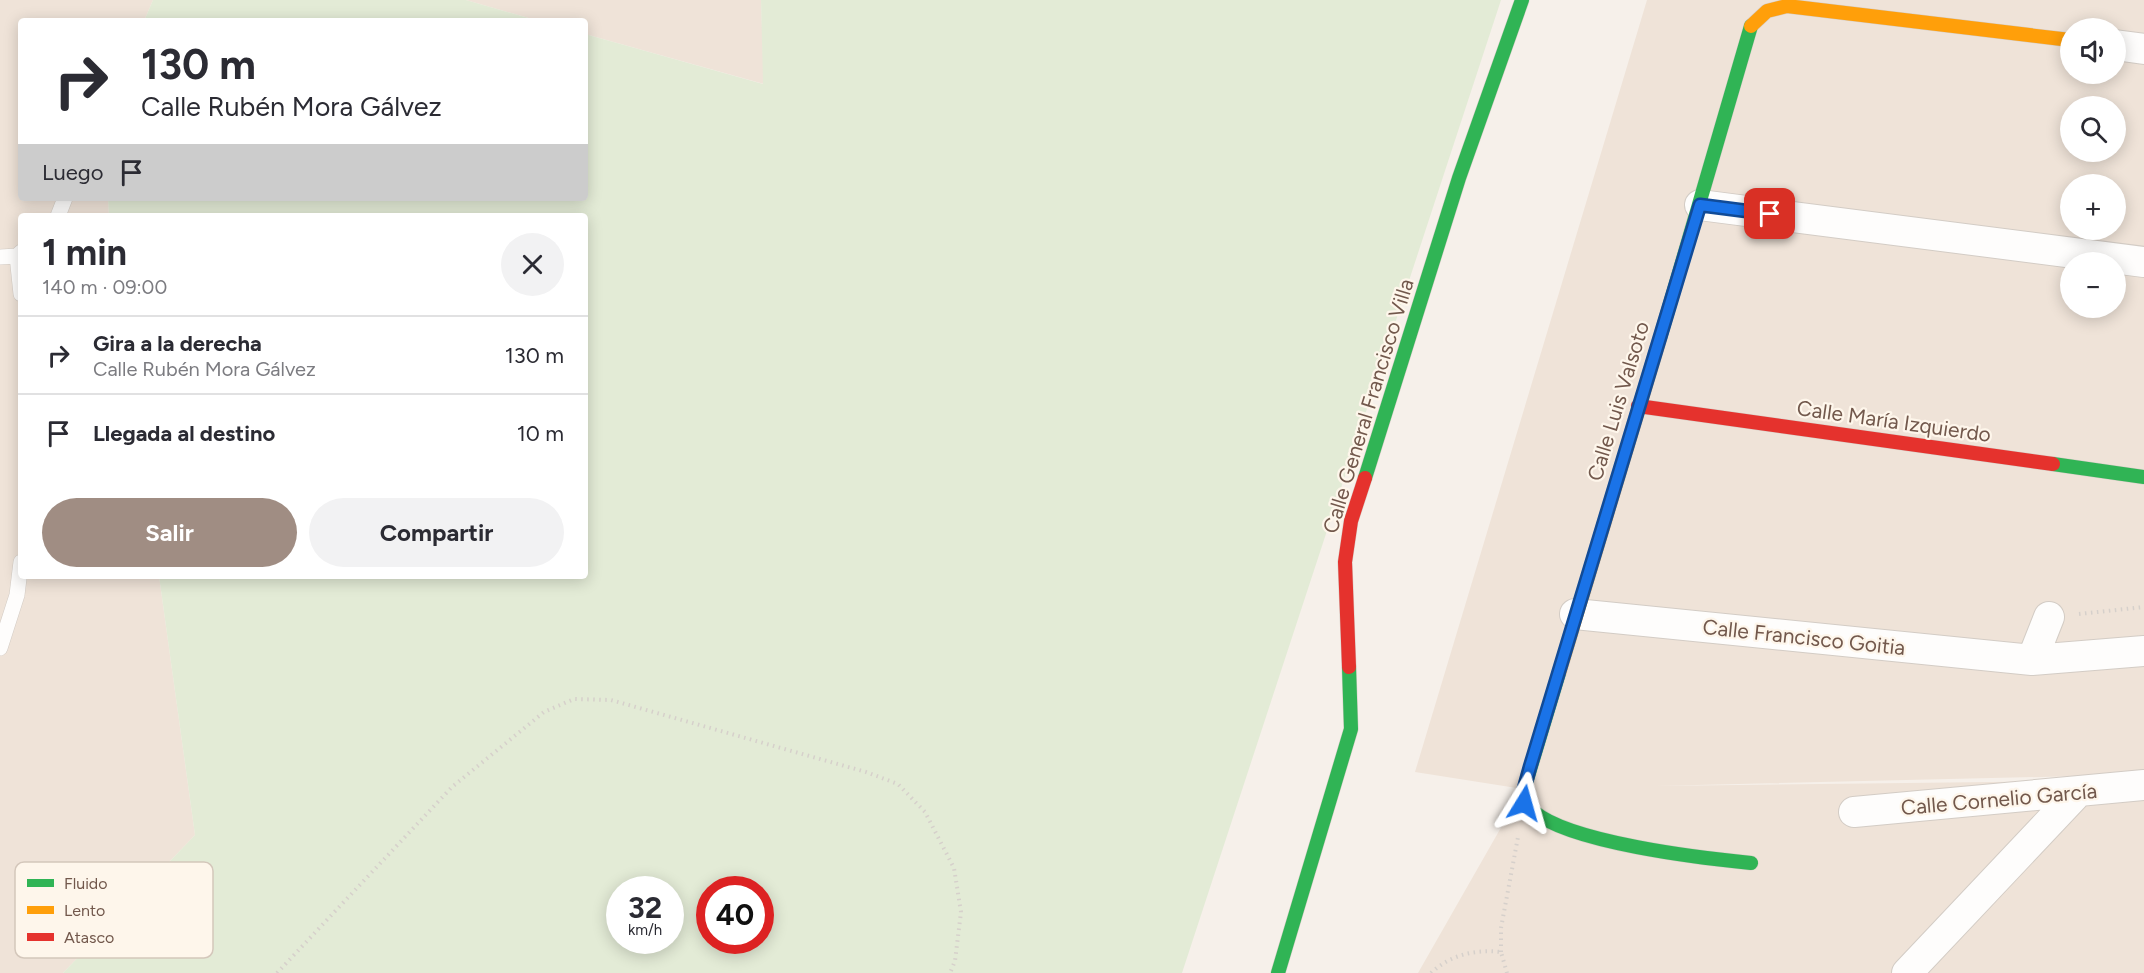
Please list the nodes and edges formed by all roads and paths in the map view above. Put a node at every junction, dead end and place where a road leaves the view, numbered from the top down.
1 (1522, 0) edge
2 (2060, 39) edge
3 (2126, 47) edge
4 (2144, 49) edge
5 (1700, 205) junction
6 (18, 254) edge
7 (0, 257) edge
8 (2144, 262) edge
9 (1638, 406) junction
10 (2144, 477) edge
11 (19, 579) edge
12 (2144, 607) edge
13 (1575, 614) junction
14 (2049, 617) joint
15 (0, 648) edge
16 (2144, 651) edge
17 (2032, 660) junction
18 (2144, 785) edge
19 (2078, 792) junction
20 (1524, 803) junction
21 (1854, 812) dead end
22 (1751, 863) dead end
23 (1501, 952) junction
24 (277, 973) edge
25 (950, 973) edge
26 (1278, 973) edge
27 (1431, 973) edge
28 (1507, 973) edge
29 (1907, 973) edge

1 - 26 street, Calle General Francisco Villa
2 - 5 street, Calle Luis Valsoto
3 - 4 street
5 - 8 street
5 - 9 street, Calle Luis Valsoto
6 - 7 lane
9 - 10 street, Calle María Izquierdo
9 - 13 street, Calle Luis Valsoto
11 - 15 lane
12 - 14 path
13 - 17 street, Calle Francisco Goitia
13 - 20 street, Calle Luis Valsoto
14 - 17 street
16 - 17 street, Calle Francisco Goitia
18 - 19 street, Calle Cornelio García
19 - 21 street, Calle Cornelio García
19 - 29 street
20 - 22 street
20 - 23 path
23 - 27 path
23 - 28 path
24 - 25 path

